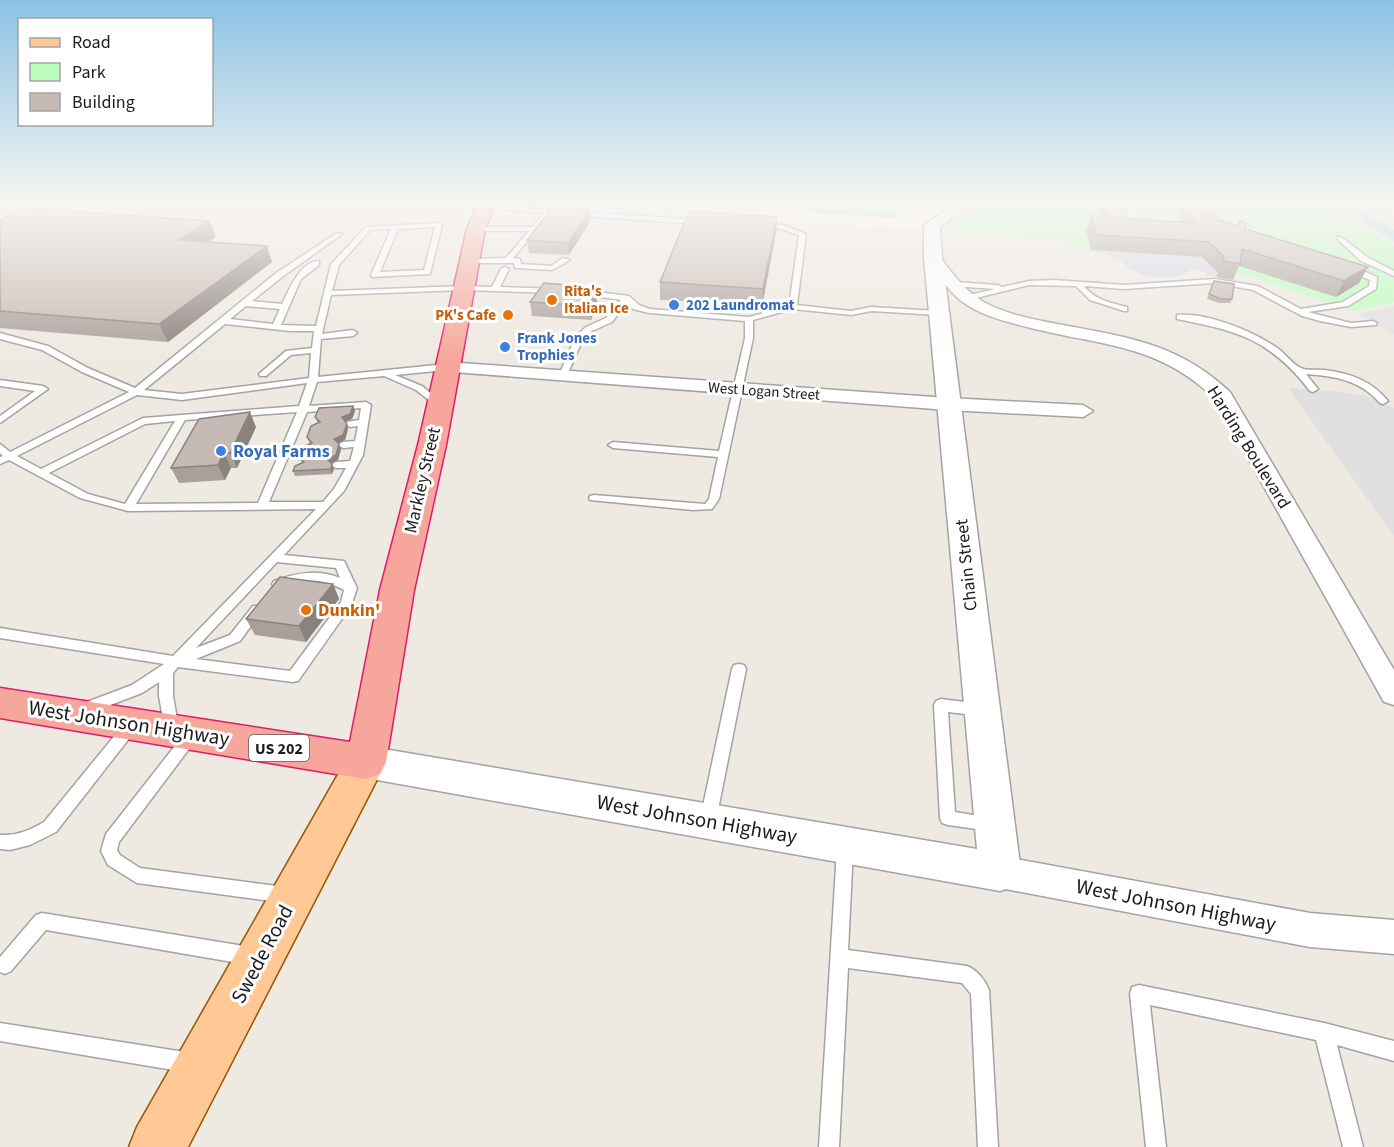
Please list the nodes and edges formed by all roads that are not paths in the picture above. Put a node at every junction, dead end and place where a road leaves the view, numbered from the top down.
1 (310, 255) edge
2 (344, 255) edge
3 (384, 255) edge
4 (431, 255) edge
5 (470, 255) edge
6 (513, 255) edge
7 (801, 255) edge
8 (1359, 255) edge
9 (933, 257) joint
10 (508, 260) junction
11 (566, 260) edge
12 (469, 261) junction
13 (300, 262) junction
14 (316, 263) junction
15 (335, 264) junction
16 (1341, 266) edge
17 (505, 269) dead end
18 (1394, 274) edge
19 (270, 282) junction
20 (533, 282) dead end
21 (296, 284) junction
22 (953, 284) junction
23 (1078, 284) junction
24 (1008, 287) junction
25 (463, 288) junction
26 (495, 289) junction
27 (527, 290) junction
28 (328, 293) junction
29 (626, 298) junction
30 (968, 298) junction
31 (244, 303) junction
32 (285, 307) junction
33 (793, 307) junction
34 (1124, 309) dead end
35 (1299, 311) junction
36 (938, 313) junction
37 (1180, 317) dead end
38 (748, 319) junction
39 (223, 321) junction
40 (1373, 323) dead end
41 (276, 327) junction
42 (318, 333) junction
43 (354, 333) dead end
44 (0, 336) edge
45 (316, 350) junction
46 (446, 367) junction
47 (1299, 371) junction
48 (381, 372) junction
49 (263, 374) dead end
50 (563, 375) junction
51 (313, 380) junction
52 (0, 383) edge
53 (738, 389) junction
54 (1313, 389) dead end
55 (136, 392) junction
56 (1383, 401) dead end
57 (948, 404) junction
58 (439, 405) junction
59 (303, 409) junction
60 (0, 410) edge
61 (11, 411) junction
62 (1083, 411) dead end
63 (182, 417) junction
64 (0, 420) edge
65 (363, 423) junction
66 (350, 424) dead end
67 (360, 444) junction
68 (343, 445) dead end
69 (613, 445) dead end
70 (0, 447) edge
71 (723, 454) junction
72 (5, 458) edge
73 (353, 464) junction
74 (336, 465) dead end
75 (41, 473) junction
76 (594, 498) dead end
77 (326, 505) junction
78 (262, 506) junction
79 (128, 508) junction
80 (274, 558) junction
81 (351, 588) junction
82 (0, 633) edge
83 (171, 666) junction
84 (739, 669) dead end
85 (1394, 694) edge
86 (0, 703) edge
87 (982, 710) junction
88 (72, 714) junction
89 (132, 724) junction
90 (182, 732) junction
91 (366, 762) junction
92 (708, 821) junction
93 (994, 824) junction
94 (0, 842) edge
95 (845, 845) junction
96 (1000, 872) junction
97 (293, 896) junction
98 (1394, 937) edge
99 (260, 958) junction
100 (840, 958) junction
101 (2, 968) edge
102 (0, 1032) edge
103 (1324, 1032) junction
104 (1394, 1051) edge
105 (201, 1065) junction
106 (157, 1147) edge
107 (829, 1147) edge
108 (988, 1147) edge
109 (1156, 1147) edge
110 (1353, 1147) edge

1 - 13 lane
2 - 15 lane
3 - 4 lane
5 - 12 highway, Markley Street
6 - 10 lane
7 - 33 lane
8 - 18 lane
9 - 22 street, Harding Boulevard
9 - 36 street, Chain Street
10 - 11 lane
10 - 12 lane
12 - 25 highway, Markley Street
13 - 14 lane
13 - 19 lane
14 - 15 lane
14 - 21 lane
15 - 28 lane
16 - 35 lane
17 - 26 lane
19 - 21 lane
19 - 31 lane
20 - 27 lane
21 - 32 lane
22 - 24 lane
22 - 30 street, Harding Boulevard
23 - 24 lane
23 - 34 lane
23 - 35 lane
24 - 30 lane
25 - 26 lane
25 - 28 lane
25 - 46 highway, Markley Street
26 - 27 lane
27 - 29 lane
28 - 42 lane
29 - 38 lane
29 - 50 lane
30 - 85 street, Harding Boulevard
31 - 32 lane
31 - 39 lane
32 - 41 lane
33 - 36 lane
33 - 38 lane
35 - 40 lane
36 - 57 street, Chain Street
37 - 47 lane
38 - 53 lane
39 - 41 lane
39 - 55 lane
41 - 42 lane
42 - 43 lane
42 - 45 lane
44 - 55 lane
45 - 49 lane
45 - 51 lane
46 - 48 lane
46 - 50 street, West Logan Street
46 - 58 highway, Markley Street
47 - 54 lane
47 - 56 lane
48 - 51 lane
48 - 58 lane
50 - 53 street, West Logan Street
51 - 55 lane
51 - 59 lane
52 - 61 lane
53 - 57 street, West Logan Street
53 - 71 lane
55 - 72 lane
57 - 62 street, West Logan Street
57 - 87 street, Chain Street
58 - 91 highway, Markley Street
59 - 63 lane
59 - 65 lane
59 - 78 lane
60 - 61 lane
61 - 64 lane
63 - 75 lane
63 - 79 lane
65 - 66 lane
65 - 67 lane
67 - 68 lane
67 - 73 lane
69 - 71 lane
70 - 72 lane
71 - 76 lane
72 - 75 lane
73 - 74 lane
73 - 77 lane
75 - 79 lane
77 - 78 lane
77 - 80 lane
78 - 79 lane
80 - 81 lane
80 - 83 lane
81 - 83 lane
81 - 83 lane
82 - 83 lane
83 - 88 lane
83 - 90 lane
84 - 92 lane
86 - 88 highway, West Johnson Highway / US 202
87 - 93 street, Chain Street
87 - 93 lane
88 - 89 highway, West Johnson Highway / US 202
89 - 90 highway, West Johnson Highway / US 202
89 - 94 lane
90 - 91 highway, West Johnson Highway / US 202
90 - 97 lane
91 - 92 street, West Johnson Highway
91 - 97 main road, Swede Road
92 - 95 street, West Johnson Highway
93 - 96 street, Chain Street
95 - 96 street, West Johnson Highway
95 - 100 lane
96 - 98 street, West Johnson Highway
97 - 99 main road, Swede Road
99 - 101 lane
99 - 105 main road, Swede Road
100 - 107 lane
100 - 108 lane
102 - 105 lane
103 - 104 lane
103 - 109 lane
103 - 110 lane
105 - 106 main road, Swede Road

